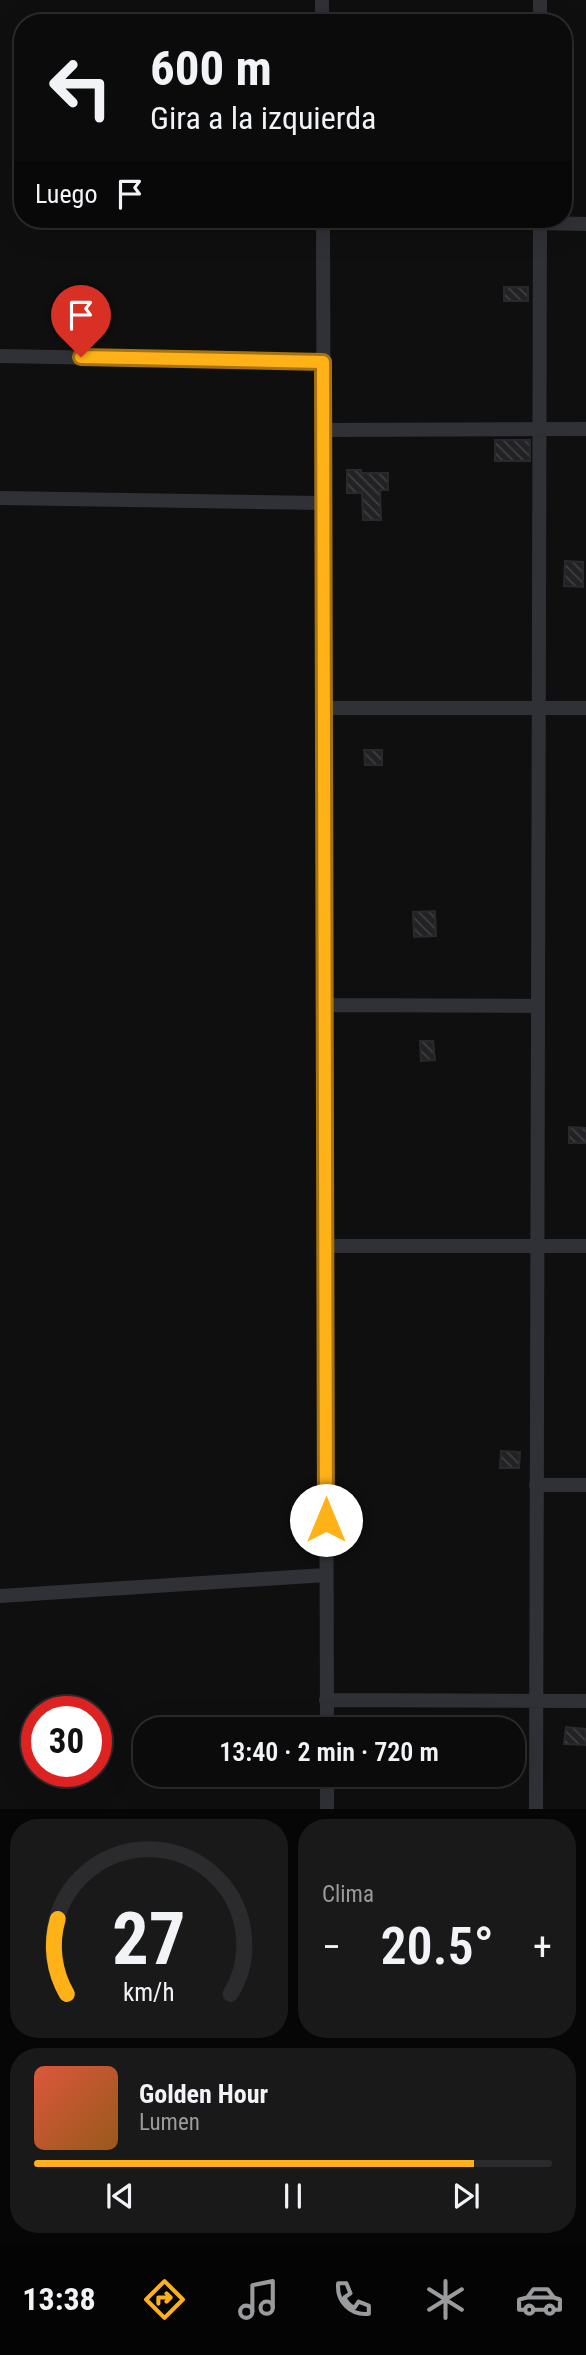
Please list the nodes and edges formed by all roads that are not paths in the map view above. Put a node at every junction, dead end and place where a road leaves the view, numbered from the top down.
1 (323, 228) edge
2 (540, 228) edge
3 (0, 356) edge
4 (323, 362) junction
5 (586, 429) edge
6 (323, 430) junction
7 (539, 430) junction
8 (0, 498) edge
9 (324, 503) junction
10 (324, 708) junction
11 (539, 708) junction
12 (586, 708) edge
13 (325, 1005) junction
14 (538, 1006) junction
15 (325, 1246) junction
16 (537, 1246) junction
17 (586, 1246) edge
18 (536, 1485) junction
19 (586, 1485) edge
20 (326, 1575) junction
21 (0, 1596) edge
22 (326, 1700) junction
23 (536, 1701) junction
24 (586, 1701) edge
25 (327, 1717) edge
26 (327, 1787) edge
27 (327, 1809) edge
28 (536, 1809) edge

1 - 4 street
2 - 7 street
3 - 4 street
4 - 6 street
5 - 7 street
6 - 7 street
6 - 9 street
7 - 11 street
8 - 9 street
9 - 10 street
10 - 11 street
10 - 13 street
11 - 12 street
11 - 14 street
13 - 14 street
13 - 15 street
14 - 16 street
15 - 16 street
15 - 20 street
16 - 17 street
16 - 18 street
18 - 19 street
18 - 23 street
20 - 21 street
20 - 22 street
22 - 23 street
22 - 25 street
23 - 24 street
23 - 28 street
26 - 27 street

